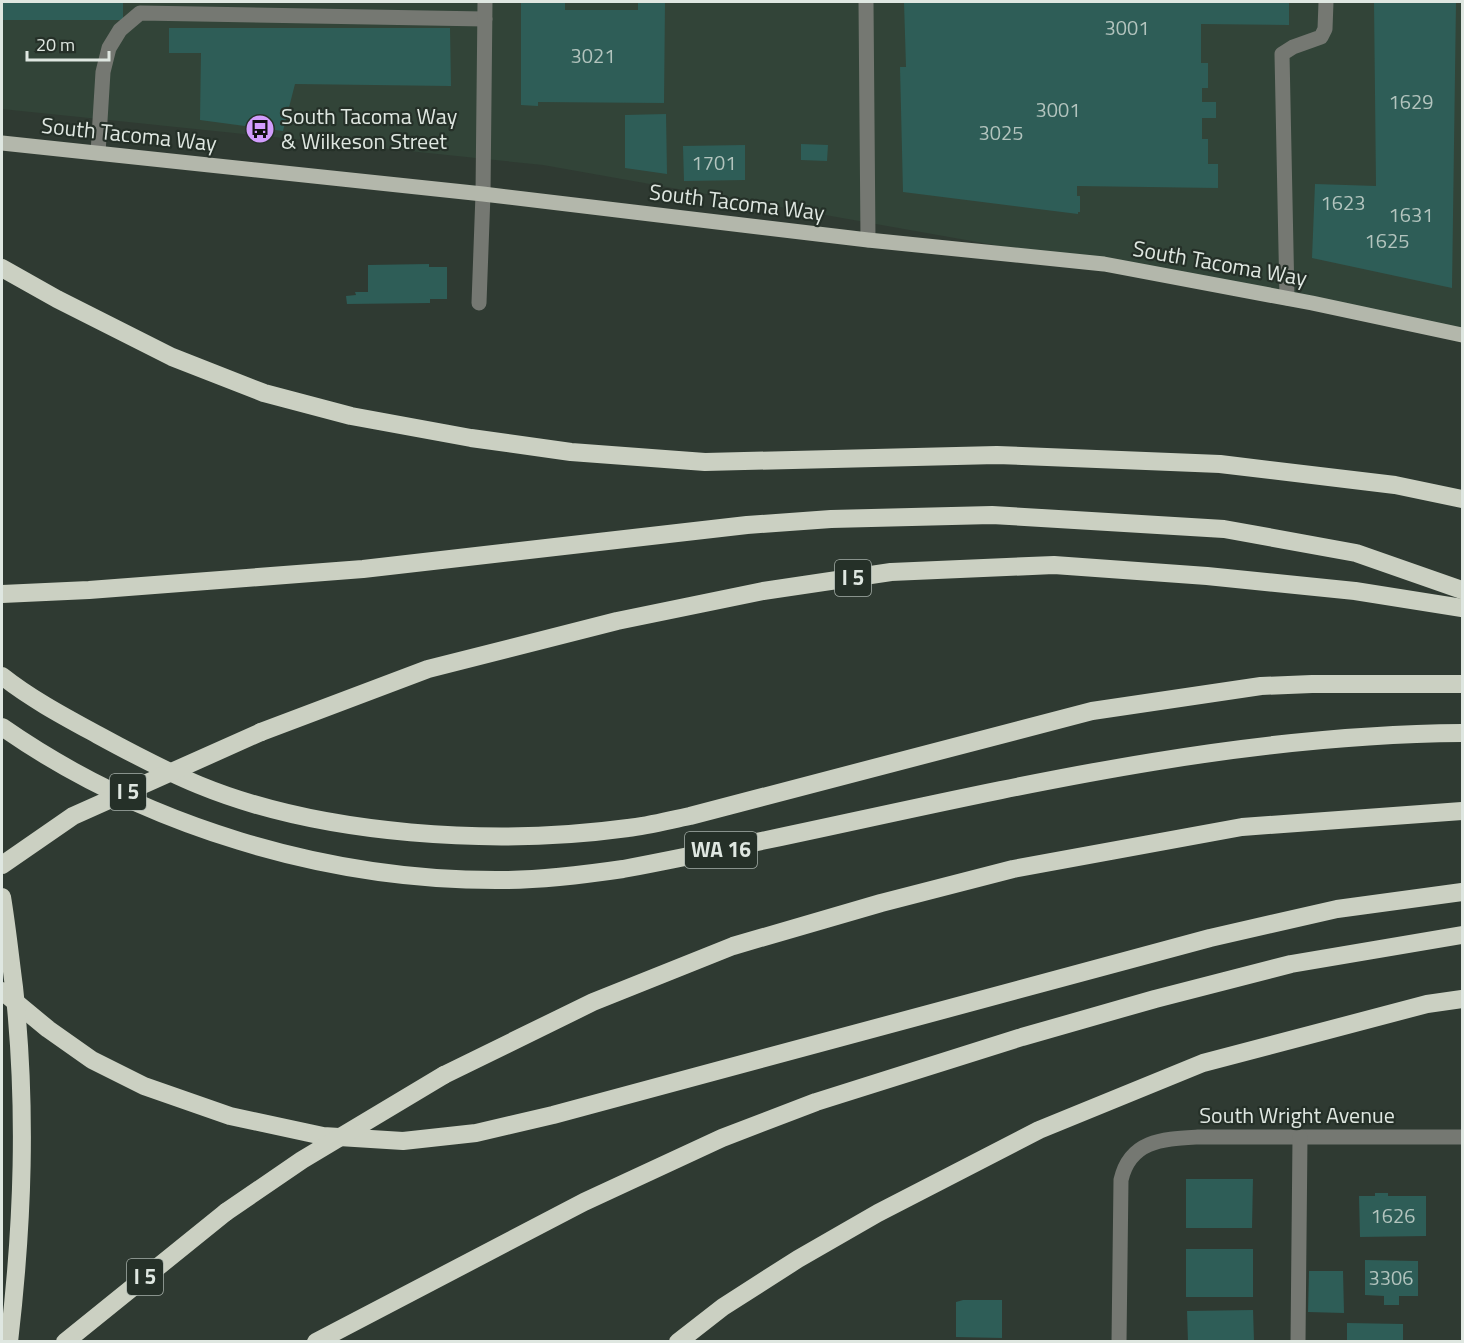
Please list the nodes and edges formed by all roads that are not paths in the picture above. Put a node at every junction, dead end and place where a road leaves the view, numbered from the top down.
1 (485, 2) edge
2 (866, 2) edge
3 (1326, 2) edge
4 (140, 7) edge
5 (485, 19) junction
6 (2, 143) edge
7 (98, 153) junction
8 (483, 194) junction
9 (868, 240) junction
10 (2, 268) edge
11 (1287, 298) junction
12 (479, 303) dead end
13 (1462, 335) edge
14 (1462, 499) edge
15 (1462, 590) edge
16 (2, 594) edge
17 (1462, 608) edge
18 (2, 676) edge
19 (1462, 684) edge
20 (2, 727) edge
21 (1462, 733) edge
22 (1462, 811) edge
23 (2, 865) edge
24 (1462, 892) edge
25 (2, 897) edge
26 (1462, 934) edge
27 (2, 991) edge
28 (1462, 999) edge
29 (1300, 1137) junction
30 (1462, 1137) edge
31 (9, 1341) edge
32 (65, 1341) edge
33 (316, 1341) edge
34 (678, 1341) edge
35 (1119, 1341) edge
36 (1298, 1341) edge

1 - 5 street
2 - 9 street
3 - 11 street
4 - 5 street
4 - 7 street
5 - 8 street
6 - 7 main road, South Tacoma Way
7 - 8 main road, South Tacoma Way
8 - 9 main road, South Tacoma Way
8 - 12 street
9 - 11 main road, South Tacoma Way
10 - 14 highway
11 - 13 main road, South Tacoma Way
15 - 16 highway
17 - 23 highway, I 5, bridge
18 - 19 highway
20 - 21 highway, WA 16
22 - 32 highway, I 5, bridge
24 - 27 highway
25 - 31 highway, bridge
26 - 33 highway
28 - 34 highway
29 - 30 street, South Wright Avenue
29 - 35 street, South Wright Avenue
29 - 36 street

